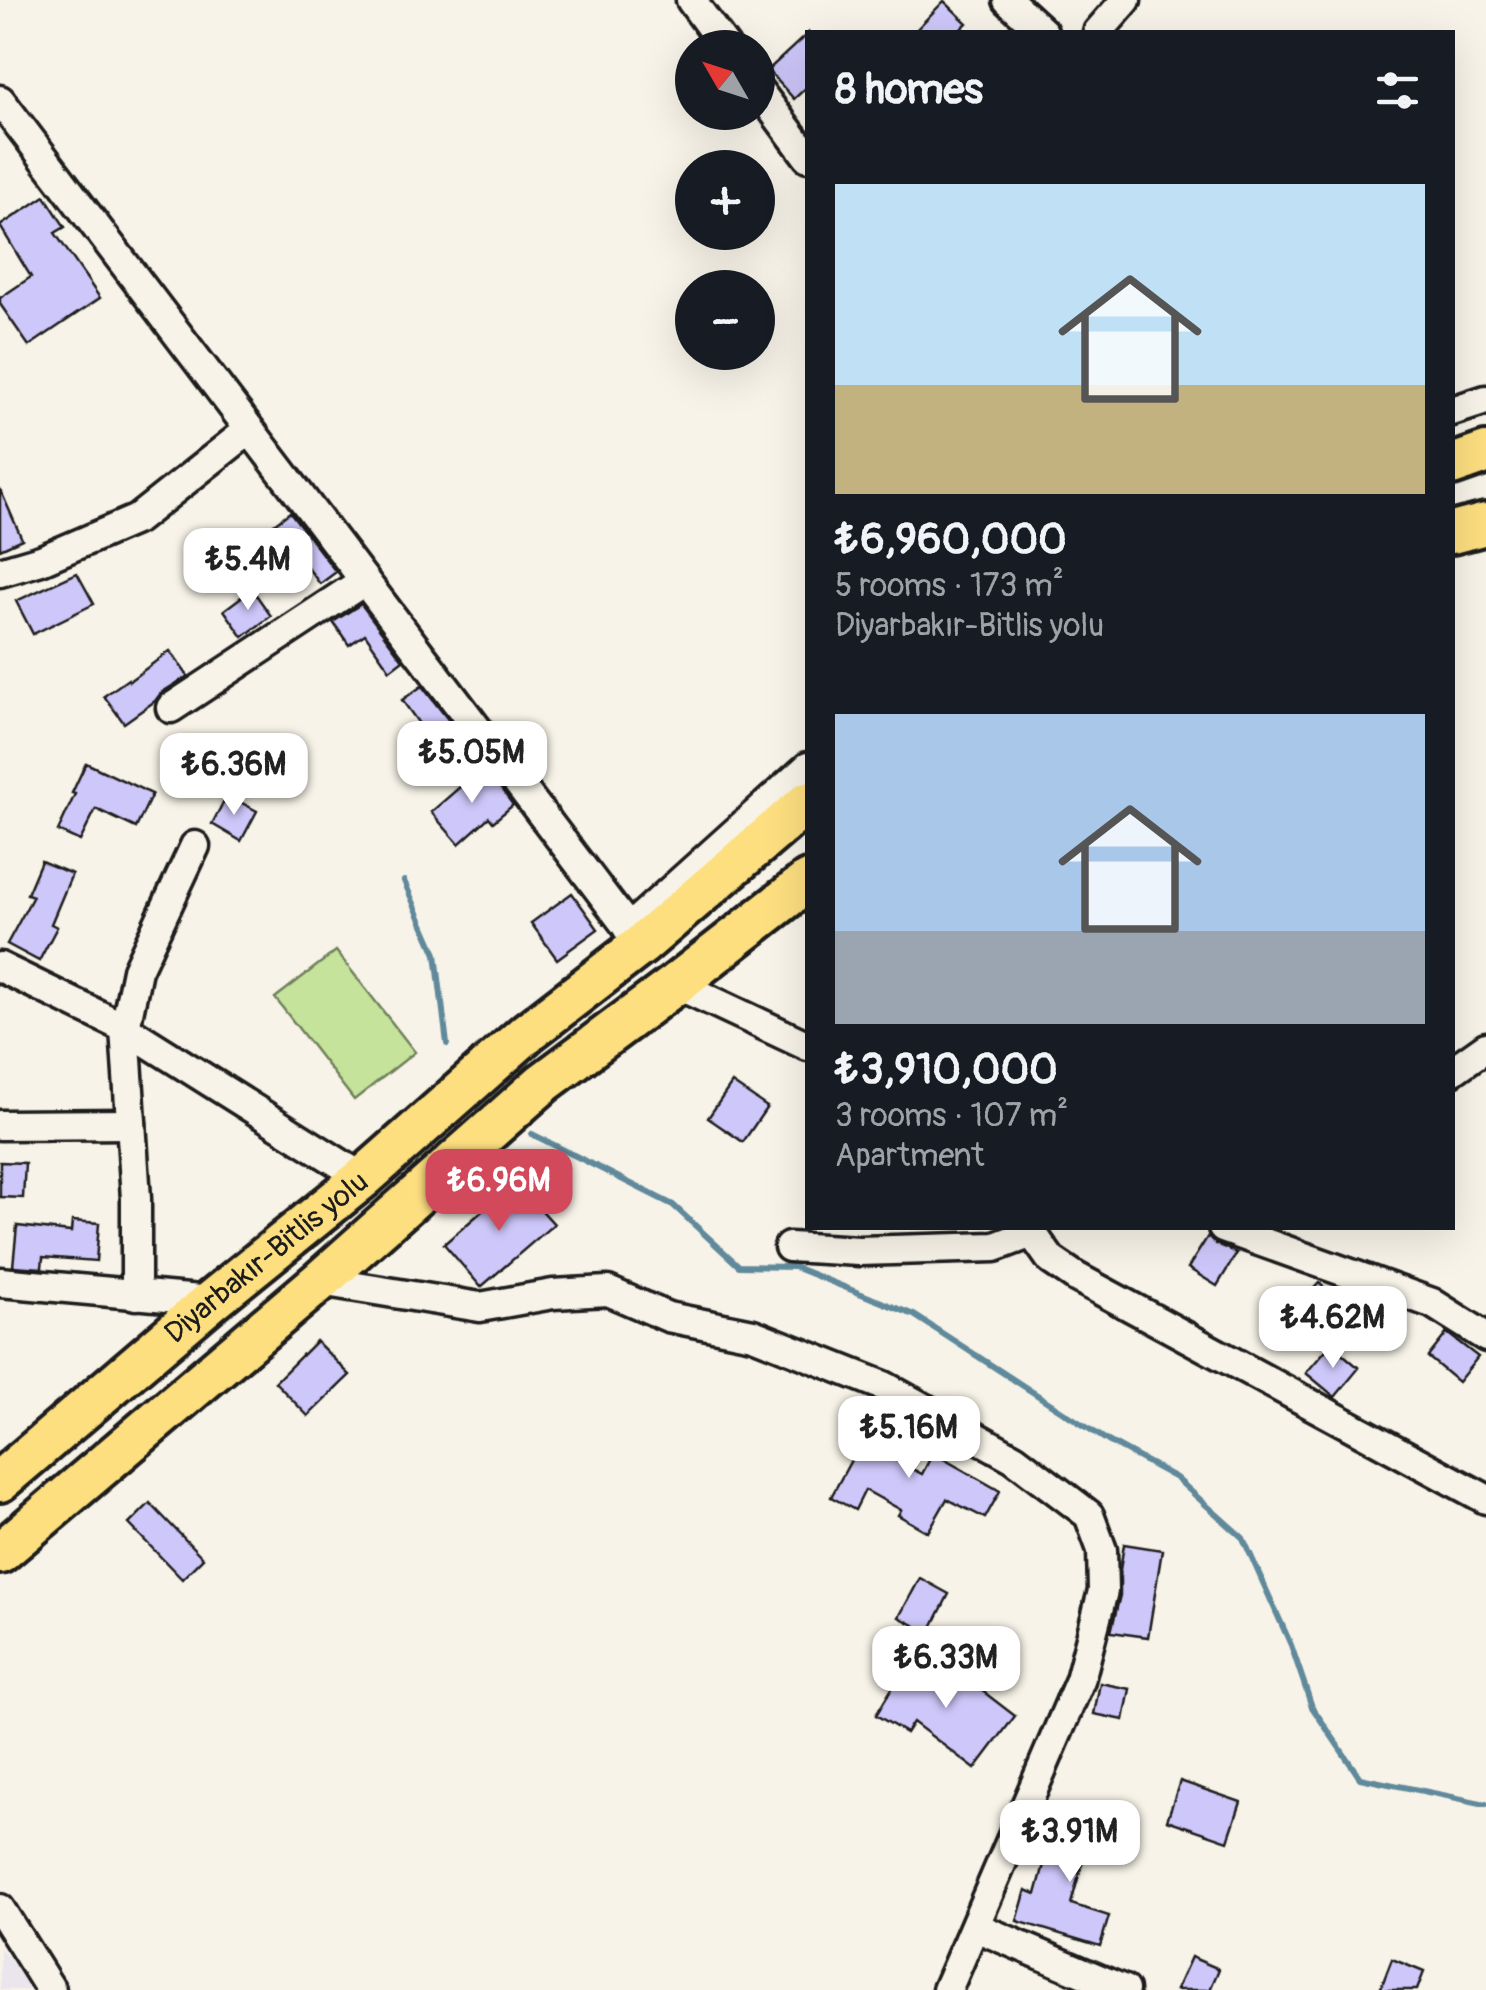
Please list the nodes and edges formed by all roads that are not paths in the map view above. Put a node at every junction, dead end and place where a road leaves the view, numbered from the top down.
1 (691, 0) edge
2 (1008, 0) edge
3 (1126, 0) edge
4 (713, 30) edge
5 (1041, 30) edge
6 (1100, 30) edge
7 (0, 100) edge
8 (775, 113) edge
9 (805, 153) edge
10 (1486, 400) edge
11 (1455, 410) edge
12 (249, 430) junction
13 (1486, 454) edge
14 (1455, 464) edge
15 (1486, 524) edge
16 (1455, 533) edge
17 (0, 572) edge
18 (364, 581) junction
19 (172, 708) dead end
20 (805, 770) edge
21 (805, 804) edge
22 (195, 846) dead end
23 (805, 884) edge
24 (634, 937) junction
25 (0, 966) edge
26 (676, 984) junction
27 (125, 1028) junction
28 (805, 1045) edge
29 (1486, 1047) edge
30 (1455, 1069) edge
31 (132, 1124) junction
32 (0, 1126) edge
33 (363, 1178) junction
34 (1033, 1230) edge
35 (1229, 1230) edge
36 (789, 1247) dead end
37 (320, 1281) junction
38 (0, 1282) edge
39 (136, 1295) junction
40 (211, 1300) junction
41 (1486, 1338) edge
42 (0, 1481) edge
43 (1486, 1499) edge
44 (0, 1553) edge
45 (0, 1909) edge
46 (976, 1928) junction
47 (51, 1990) edge
48 (947, 1990) edge
49 (1124, 1990) edge

1 - 4 street
2 - 5 street
3 - 6 street
7 - 12 street
8 - 9 street
10 - 11 street
12 - 17 street
12 - 18 street
13 - 14 highway
15 - 16 highway
18 - 19 street
18 - 24 street
20 - 24 street
21 - 24 highway, Diyarbakır-Bitlis yolu
22 - 27 street
23 - 26 highway, Diyarbakır-Bitlis yolu
24 - 33 highway, Diyarbakır-Bitlis yolu
25 - 27 street
26 - 28 street
26 - 37 highway, Diyarbakır-Bitlis yolu
27 - 31 street
27 - 33 street
29 - 30 street
31 - 32 street
31 - 39 street
33 - 40 highway, Diyarbakır-Bitlis yolu
34 - 36 street
34 - 43 street
35 - 41 street
37 - 44 highway, Diyarbakır-Bitlis yolu
37 - 46 street
38 - 39 street
39 - 40 street
40 - 42 highway, Diyarbakır-Bitlis yolu
45 - 47 street
46 - 48 street
46 - 49 street

